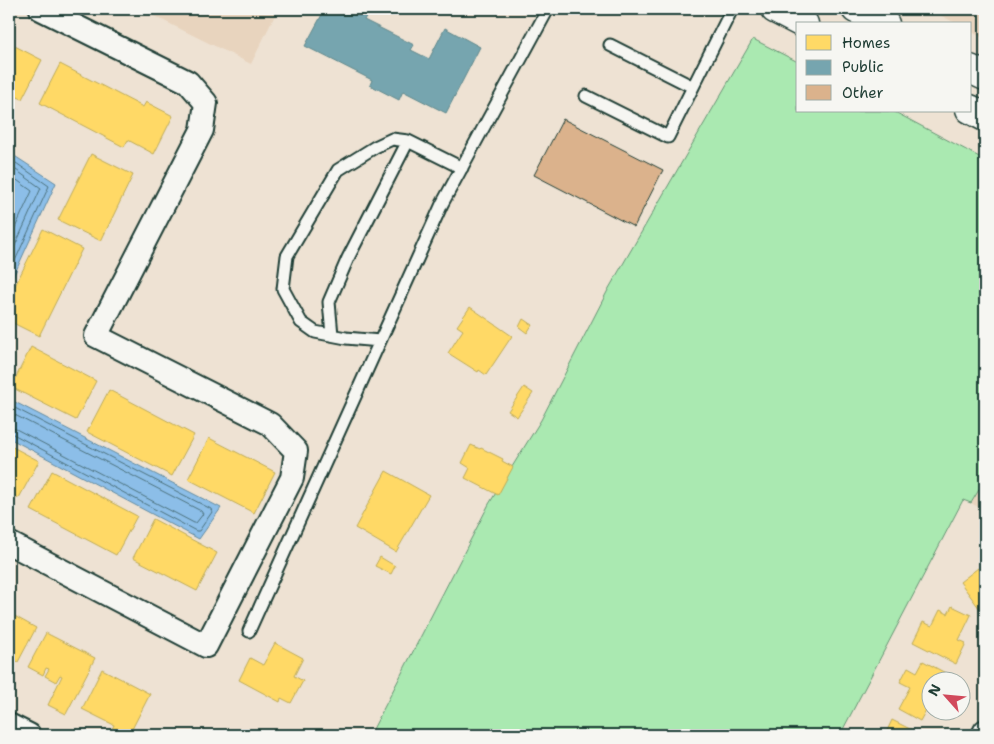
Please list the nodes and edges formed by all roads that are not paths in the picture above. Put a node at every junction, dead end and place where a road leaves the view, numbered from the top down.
1 (41, 9) edge
2 (548, 9) edge
3 (732, 9) edge
4 (775, 9) edge
5 (856, 9) edge
6 (800, 22) edge
7 (881, 22) edge
8 (610, 45) dead end
9 (972, 69) edge
10 (985, 76) edge
11 (693, 87) junction
12 (586, 96) dead end
13 (972, 110) edge
14 (985, 117) edge
15 (408, 141) junction
16 (462, 168) junction
17 (332, 335) junction
18 (380, 341) junction
19 (9, 543) edge
20 (249, 630) dead end
21 (9, 725) edge
22 (985, 731) edge
23 (29, 735) edge
24 (983, 735) edge

1 - 19 street
2 - 16 lane
3 - 11 lane
4 - 6 main road
5 - 7 main road
8 - 11 lane
9 - 10 main road
11 - 12 lane
13 - 14 main road
15 - 16 lane
15 - 17 lane
15 - 17 lane
16 - 18 lane
17 - 18 lane
18 - 20 lane
21 - 23 street
22 - 24 street

